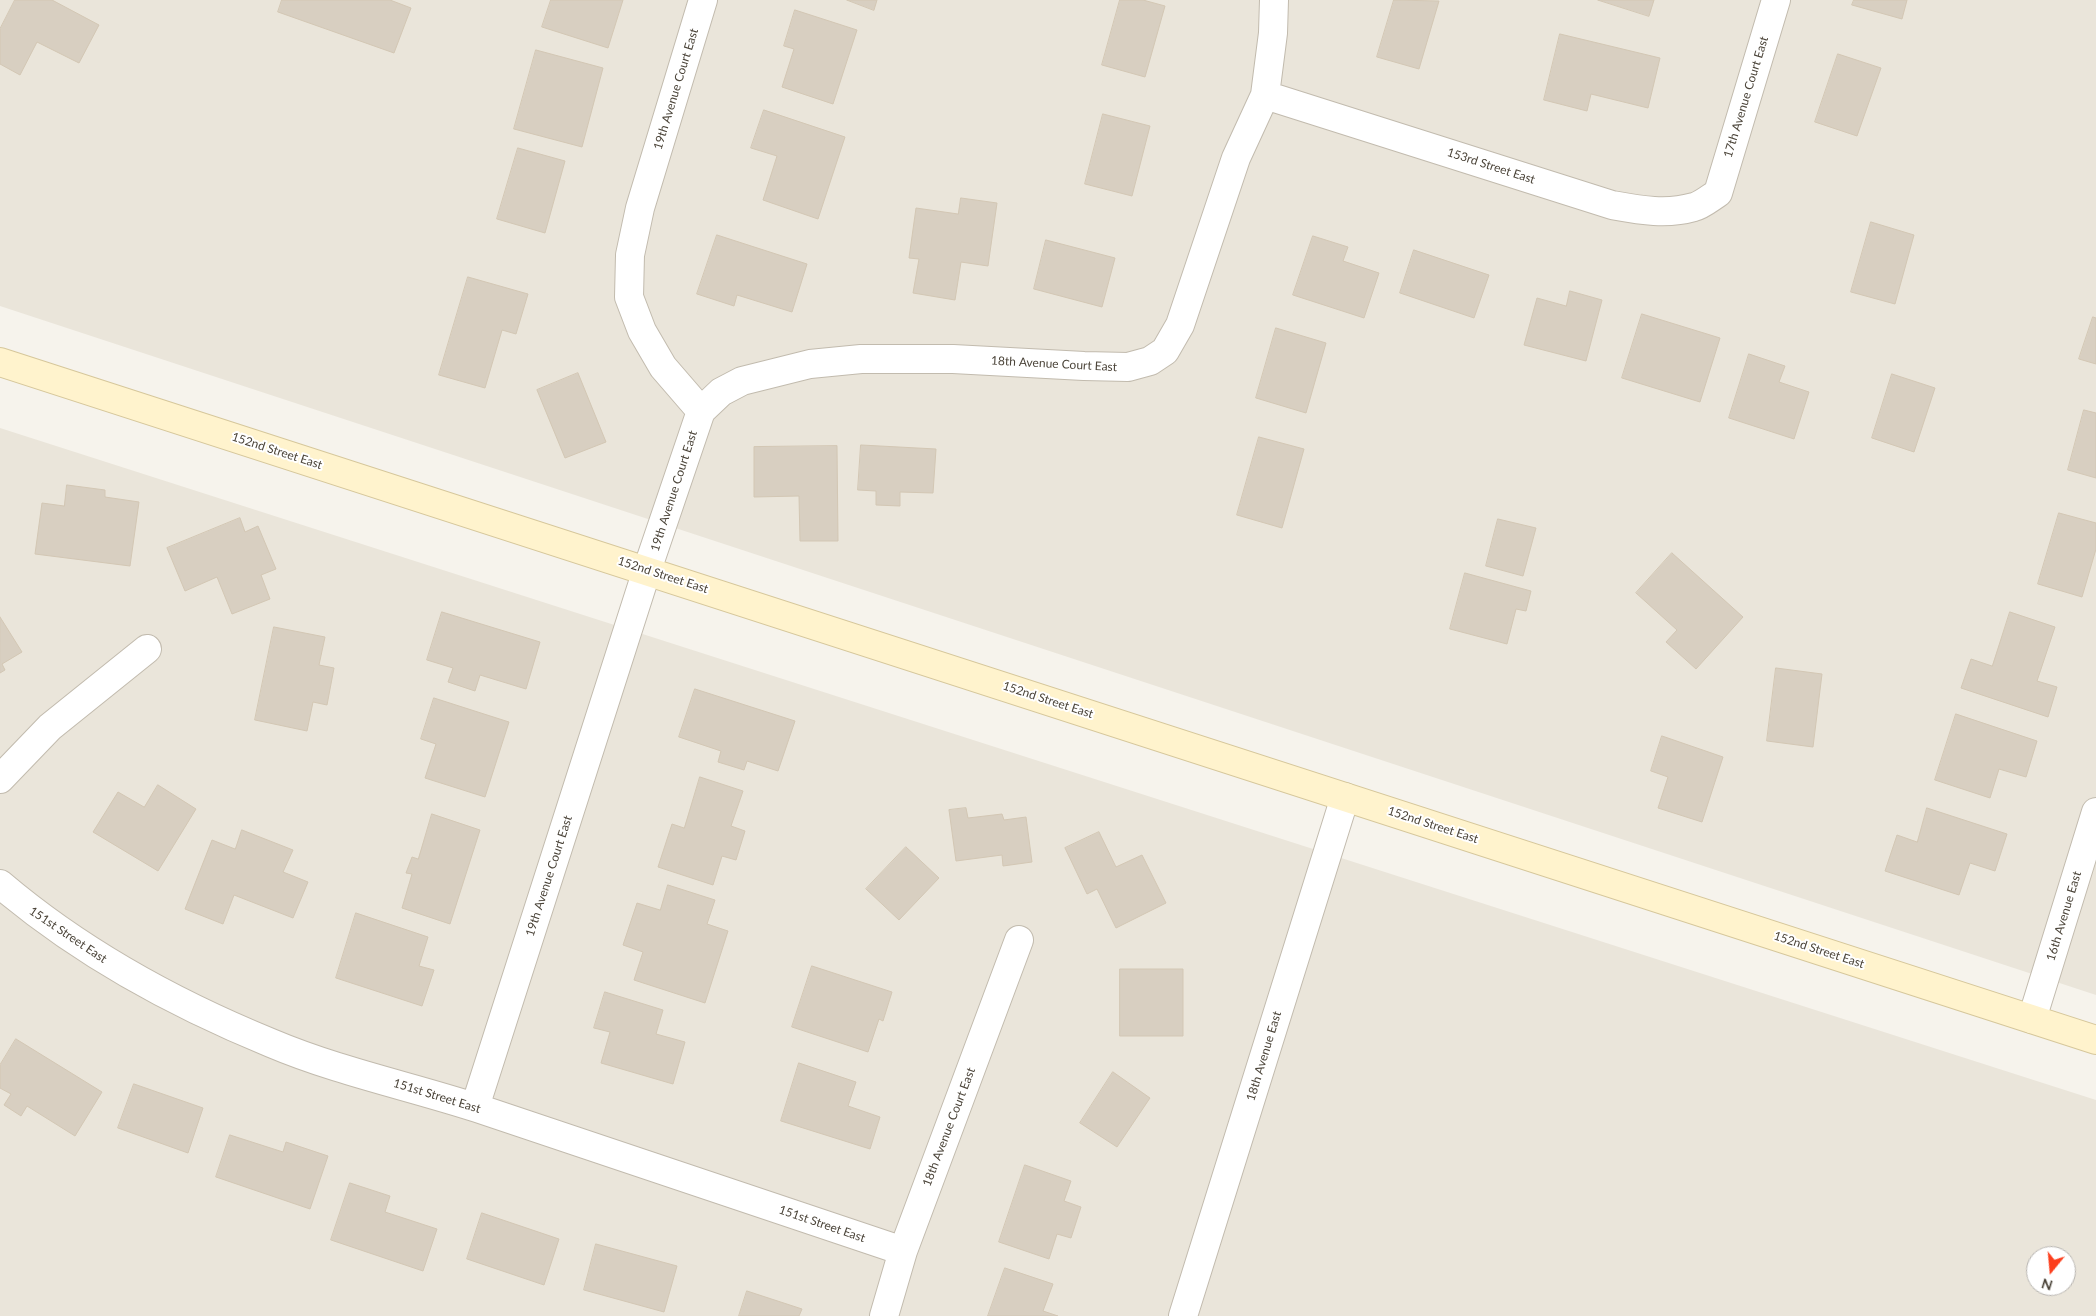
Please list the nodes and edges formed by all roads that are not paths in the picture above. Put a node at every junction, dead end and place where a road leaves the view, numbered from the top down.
1 (703, 0) edge
2 (1274, 0) edge
3 (1776, 0) edge
4 (1264, 95) junction
5 (1718, 193) joint
6 (0, 362) edge
7 (700, 411) junction
8 (647, 570) junction
9 (147, 649) dead end
10 (0, 778) edge
11 (1345, 797) junction
12 (2096, 812) edge
13 (0, 884) edge
14 (1019, 940) dead end
15 (2032, 1019) junction
16 (2096, 1040) edge
17 (475, 1108) junction
18 (902, 1251) junction
19 (884, 1316) edge
20 (1183, 1316) edge

1 - 7 street, 19th Avenue Court East
2 - 4 street, 18th Avenue Court East
3 - 5 street, 17th Avenue Court East
4 - 5 street, 153rd Street East
4 - 7 street, 18th Avenue Court East
6 - 8 main road, 152nd Street East
7 - 8 street, 19th Avenue Court East
8 - 11 main road, 152nd Street East
8 - 17 street, 19th Avenue Court East
9 - 10 street
11 - 15 main road, 152nd Street East
11 - 20 street, 18th Avenue East
12 - 15 street, 16th Avenue East
13 - 17 street, 151st Street East
14 - 18 street, 18th Avenue Court East
15 - 16 main road, 152nd Street East
17 - 18 street, 151st Street East
18 - 19 street, 18th Avenue Court East

